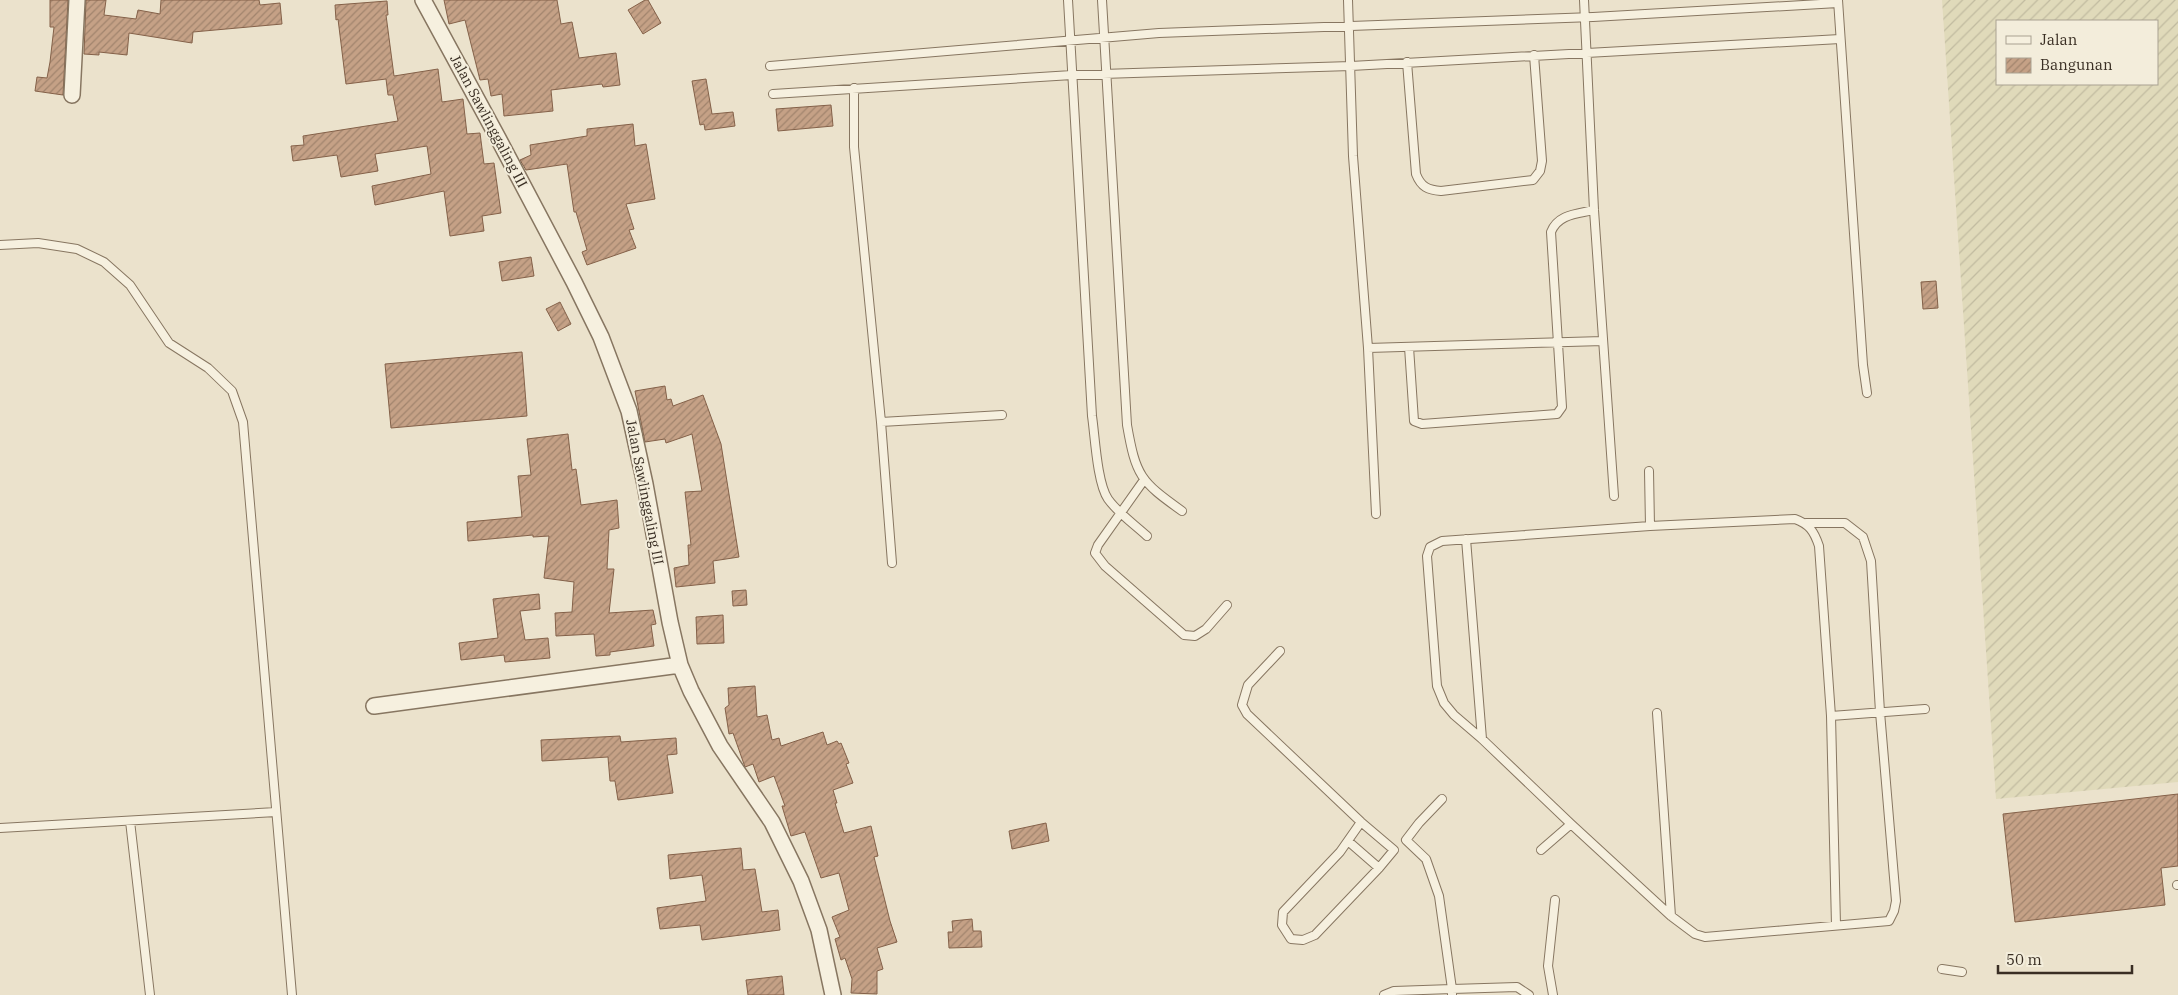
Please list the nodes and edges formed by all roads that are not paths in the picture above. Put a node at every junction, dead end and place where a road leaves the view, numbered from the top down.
1 (78, 0) edge
2 (423, 0) edge
3 (1068, 0) edge
4 (1102, 0) edge
5 (1348, 0) edge
6 (1584, 0) edge
7 (1838, 2) edge
8 (1585, 17) junction
9 (1348, 26) junction
10 (1104, 37) junction
11 (1840, 39) junction
12 (1070, 40) junction
13 (1587, 52) junction
14 (1534, 55) junction
15 (1408, 62) junction
16 (770, 66) dead end
17 (1351, 66) junction
18 (1106, 74) junction
19 (1072, 75) junction
20 (854, 88) junction
21 (774, 94) dead end
22 (72, 95) dead end
23 (1594, 210) junction
24 (0, 245) edge
25 (1603, 340) junction
26 (1559, 341) junction
27 (1409, 347) junction
28 (1368, 348) junction
29 (1867, 393) dead end
30 (1002, 415) dead end
31 (881, 422) junction
32 (1649, 471) dead end
33 (1144, 480) junction
34 (1614, 496) dead end
35 (1182, 511) dead end
36 (1120, 513) junction
37 (1376, 514) dead end
38 (1806, 523) junction
39 (1650, 526) junction
40 (1147, 536) dead end
41 (1466, 539) junction
42 (892, 563) dead end
43 (1227, 606) dead end
44 (1280, 651) dead end
45 (680, 665) junction
46 (374, 706) dead end
47 (1925, 709) dead end
48 (1880, 712) junction
49 (1656, 713) dead end
50 (1832, 716) junction
51 (1482, 739) junction
52 (1442, 800) dead end
53 (276, 812) junction
54 (130, 821) junction
55 (1361, 822) junction
56 (1570, 824) junction
57 (0, 828) edge
58 (1406, 840) junction
59 (1348, 841) junction
60 (1394, 850) junction
61 (1541, 850) dead end
62 (1379, 868) junction
63 (1555, 900) dead end
64 (1671, 916) junction
65 (1836, 925) junction
66 (1942, 969) dead end
67 (1962, 972) dead end
68 (1452, 992) edge
69 (150, 995) edge
70 (292, 995) edge
71 (833, 995) edge
72 (1384, 995) edge
73 (1529, 995) edge
74 (1553, 995) edge

1 - 22 street
2 - 45 street, Jalan Sawlinggaling III
3 - 12 lane
4 - 10 lane
5 - 9 lane
6 - 8 lane
7 - 8 lane
7 - 11 lane
8 - 9 lane
8 - 13 lane
9 - 10 lane
9 - 17 lane
10 - 12 lane
10 - 18 lane
11 - 13 lane
11 - 29 lane
12 - 16 lane
12 - 19 lane
13 - 14 lane
13 - 23 lane
14 - 15 lane
14 - 15 lane
15 - 17 lane
17 - 18 lane
17 - 28 lane
18 - 19 lane
18 - 33 lane
19 - 20 lane
19 - 36 lane
20 - 21 lane
20 - 31 lane
23 - 25 lane
23 - 26 lane
24 - 53 lane
25 - 26 lane
25 - 34 lane
26 - 27 lane
26 - 27 lane
27 - 28 lane
28 - 37 lane
30 - 31 lane
31 - 42 lane
32 - 39 lane
33 - 35 lane
33 - 36 lane
36 - 40 lane
36 - 43 lane
38 - 39 lane
38 - 48 lane
38 - 50 lane
39 - 41 lane
41 - 51 lane
41 - 51 lane
44 - 55 lane
45 - 46 street
45 - 71 street, Jalan Sawlinggaling III
47 - 48 lane
48 - 50 lane
48 - 65 lane
49 - 64 lane
50 - 65 lane
51 - 56 lane
52 - 58 lane
53 - 54 lane
53 - 70 lane
54 - 57 lane
54 - 69 lane
55 - 59 lane
55 - 60 lane
56 - 61 lane
56 - 64 lane
58 - 60 lane
58 - 68 lane
59 - 62 lane
59 - 62 lane
60 - 62 lane
63 - 74 lane
64 - 65 lane
66 - 67 lane
68 - 72 lane
68 - 73 lane

